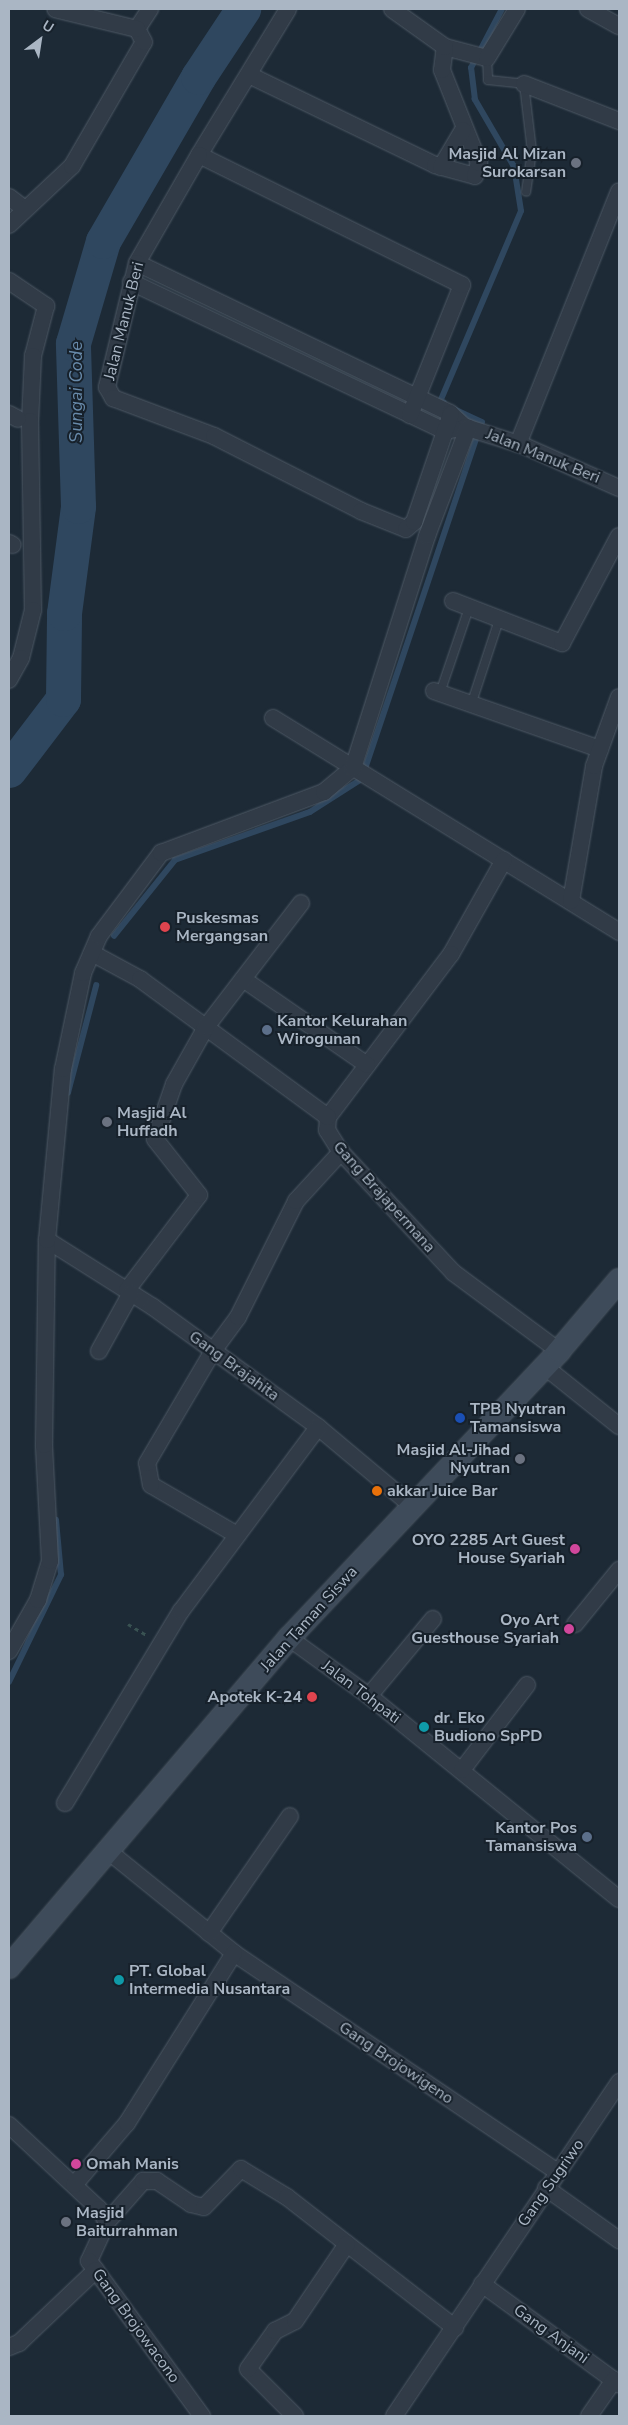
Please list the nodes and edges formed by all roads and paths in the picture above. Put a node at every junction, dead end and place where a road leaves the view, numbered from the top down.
1 (55, 9) edge
2 (150, 9) edge
3 (288, 9) edge
4 (392, 9) edge
5 (517, 9) edge
6 (588, 9) edge
7 (619, 26) edge
8 (137, 29) junction
9 (445, 47) junction
10 (478, 56) junction
11 (249, 74) junction
12 (524, 84) junction
13 (619, 122) edge
14 (463, 130) junction
15 (198, 155) junction
16 (441, 167) junction
17 (619, 191) edge
18 (526, 192) dead end
19 (9, 197) edge
20 (26, 209) junction
21 (9, 225) edge
22 (137, 263) junction
23 (9, 281) edge
24 (131, 282) junction
25 (230, 307) junction
26 (222, 324) junction
27 (328, 353) junction
28 (319, 371) junction
29 (417, 397) junction
30 (410, 414) junction
31 (451, 414) junction
32 (467, 427) junction
33 (446, 432) junction
34 (518, 444) junction
35 (619, 488) edge
36 (619, 536) edge
37 (453, 601) dead end
38 (469, 608) junction
39 (499, 620) junction
40 (9, 680) edge
41 (437, 692) joint
42 (618, 701) edge
43 (471, 705) junction
44 (273, 718) dead end
45 (600, 748) junction
46 (354, 768) junction
47 (504, 860) junction
48 (571, 901) junction
49 (301, 903) dead end
50 (619, 932) edge
51 (92, 953) junction
52 (243, 979) junction
53 (206, 1027) junction
54 (367, 1065) junction
55 (328, 1117) junction
56 (341, 1152) junction
57 (47, 1240) junction
58 (619, 1280) edge
59 (129, 1292) junction
60 (99, 1351) dead end
61 (213, 1351) junction
62 (551, 1359) junction
63 (619, 1426) edge
64 (318, 1427) junction
65 (412, 1506) junction
66 (237, 1535) junction
67 (619, 1570) edge
68 (433, 1619) dead end
69 (128, 1624) dead end
70 (576, 1624) dead end
71 (289, 1638) junction
72 (159, 1644) junction
73 (9, 1650) edge
74 (527, 1686) dead end
75 (369, 1696) junction
76 (462, 1770) junction
77 (65, 1803) dead end
78 (290, 1816) dead end
79 (107, 1850) junction
80 (619, 1899) edge
81 (209, 1933) junction
82 (234, 1953) junction
83 (9, 1967) edge
84 (619, 2082) edge
85 (9, 2125) edge
86 (558, 2172) junction
87 (74, 2185) junction
88 (546, 2188) junction
89 (106, 2222) junction
90 (619, 2240) edge
91 (347, 2244) junction
92 (96, 2270) junction
93 (482, 2284) junction
94 (456, 2328) junction
95 (9, 2347) edge
96 (616, 2382) edge
97 (202, 2416) edge
98 (295, 2416) edge
99 (394, 2416) edge
100 (589, 2416) edge

1 - 8 street
2 - 8 street
3 - 11 street, Jalan Manuk Beri
4 - 9 street
5 - 10 street
6 - 7 street
8 - 20 street
9 - 10 street
9 - 14 street
10 - 12 lane
11 - 15 street, Jalan Manuk Beri
11 - 16 street
12 - 13 street
12 - 18 lane
14 - 16 street
14 - 16 street
15 - 22 street, Jalan Manuk Beri
15 - 29 street
17 - 34 street
19 - 20 street
20 - 21 street
22 - 24 street, Jalan Manuk Beri
22 - 25 street, Jalan Manuk Beri
23 - 40 street
24 - 26 street
24 - 33 street, Jalan Manuk Beri
25 - 26 street
25 - 27 street, Jalan Manuk Beri
26 - 28 street
27 - 28 street
27 - 29 street, Jalan Manuk Beri
28 - 30 street
29 - 30 street
29 - 31 street, Jalan Manuk Beri
30 - 33 street
31 - 32 street, Jalan Manuk Beri
31 - 33 street, Jalan Manuk Beri
32 - 33 street, Jalan Manuk Beri
32 - 34 street, Jalan Manuk Beri
32 - 46 street
34 - 35 street, Jalan Manuk Beri
36 - 39 street
37 - 38 street
38 - 39 street
38 - 41 lane
39 - 43 lane
41 - 43 street
42 - 45 street
43 - 45 street
44 - 46 street
45 - 48 street
46 - 47 street
46 - 51 street
47 - 48 street
47 - 54 street
48 - 50 street
49 - 52 street
51 - 53 street
51 - 57 street
52 - 53 street
52 - 54 street
53 - 55 street
53 - 59 street
54 - 55 street
55 - 56 street, Gang Brajapermana
56 - 61 street
56 - 62 street, Gang Brajapermana
57 - 59 street, Gang Brajahita
57 - 73 street
58 - 62 main road, Jalan Taman Siswa
59 - 60 street
59 - 61 street, Gang Brajahita
61 - 64 street, Gang Brajahita
61 - 66 street
62 - 63 street, Gang Brajapermana
62 - 65 main road, Jalan Taman Siswa
64 - 65 street, Gang Brajahita
64 - 66 street
65 - 71 main road, Jalan Taman Siswa
66 - 72 street
67 - 70 street
68 - 75 street
69 - 72 path
71 - 75 street, Jalan Tohpati
71 - 79 main road, Jalan Taman Siswa
72 - 77 street
74 - 76 street
75 - 76 street, Jalan Tohpati
76 - 80 street, Jalan Tohpati
78 - 81 street
79 - 81 street, Gang Brojowigeno
79 - 83 main road, Jalan Taman Siswa
81 - 82 street, Gang Brojowigeno
82 - 86 street, Gang Brojowigeno
82 - 87 street
84 - 86 street, Gang Sugriwo
85 - 87 street
86 - 88 street, Gang Sugriwo
87 - 89 street
88 - 90 street
88 - 93 street, Gang Sugriwo
89 - 91 street, Gang Brojowacono
89 - 92 street, Gang Brojowacono
91 - 94 street
91 - 98 street
92 - 95 street
92 - 97 street, Gang Brojowacono
93 - 94 street, Gang Sugriwo
93 - 96 street, Gang Anjani
94 - 99 street, Gang Sugriwo
96 - 100 street

